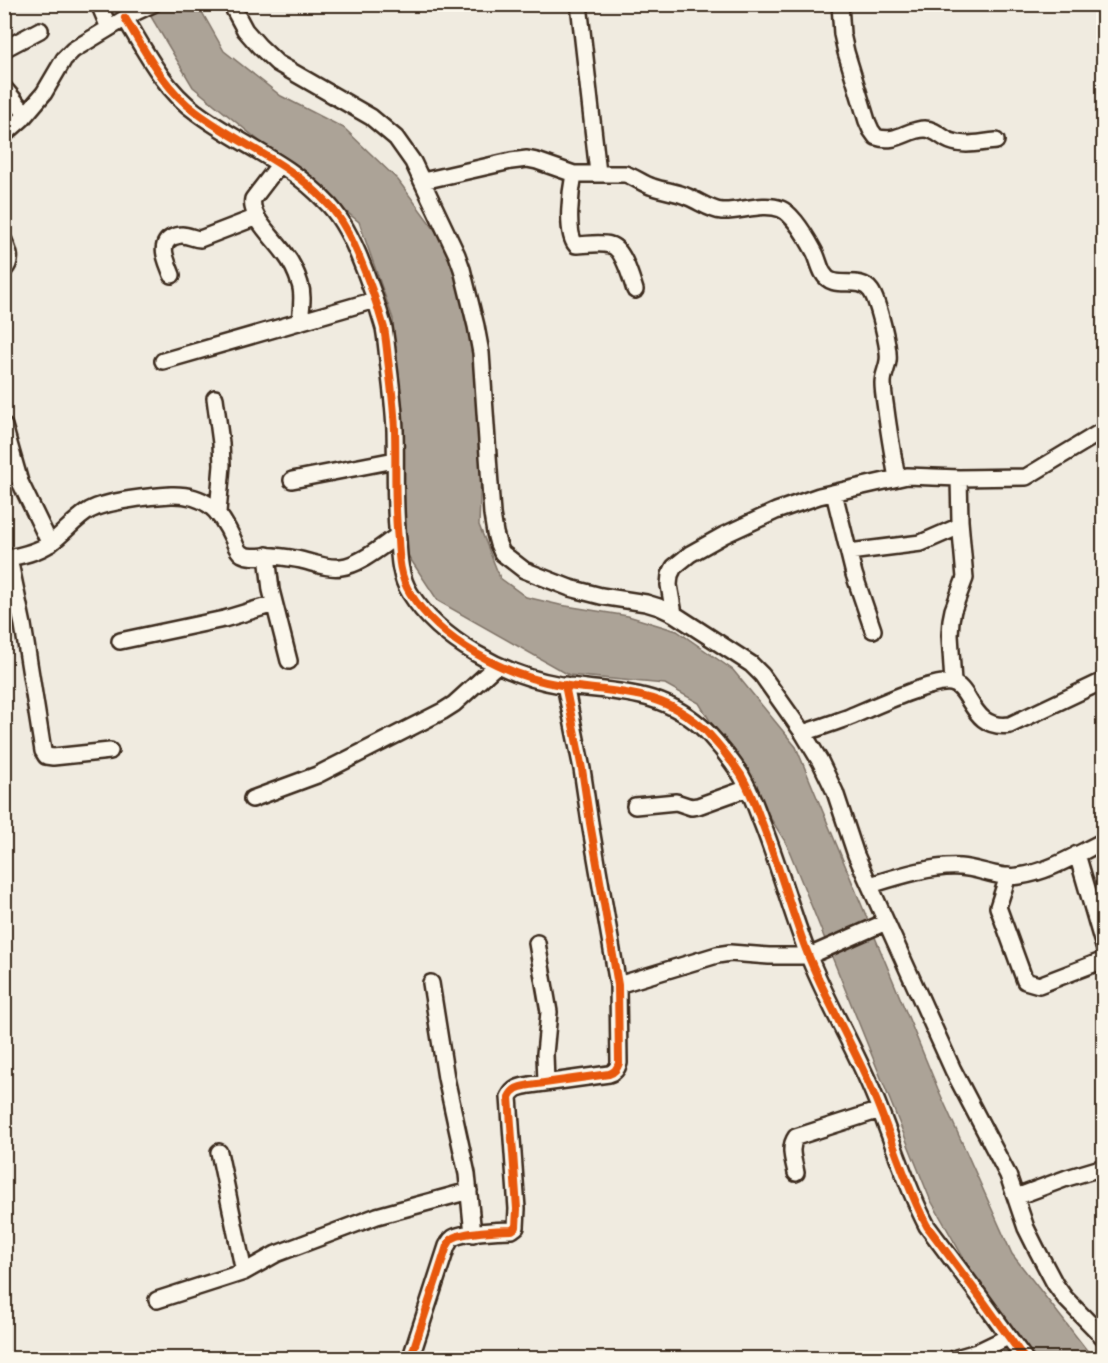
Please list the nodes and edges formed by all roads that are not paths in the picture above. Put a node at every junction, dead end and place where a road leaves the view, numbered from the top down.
1 (99, 4) edge
2 (153, 4) edge
3 (231, 4) edge
4 (579, 4) edge
5 (840, 4) edge
6 (130, 16) junction
7 (110, 27) junction
8 (40, 30) dead end
9 (4, 49) edge
10 (4, 88) edge
11 (26, 114) junction
12 (4, 135) edge
13 (996, 141) dead end
14 (279, 165) junction
15 (598, 173) junction
16 (574, 174) junction
17 (423, 181) junction
18 (257, 217) junction
19 (4, 241) edge
20 (4, 270) edge
21 (171, 274) dead end
22 (636, 290) dead end
23 (375, 300) junction
24 (300, 322) junction
25 (163, 361) dead end
26 (215, 398) dead end
27 (4, 426) edge
28 (1104, 430) edge
29 (395, 460) junction
30 (897, 478) junction
31 (959, 478) junction
32 (292, 480) dead end
33 (834, 493) junction
34 (218, 512) junction
35 (960, 526) junction
36 (397, 536) junction
37 (50, 544) junction
38 (849, 552) junction
39 (267, 555) junction
40 (7, 559) edge
41 (274, 604) junction
42 (674, 614) junction
43 (873, 630) dead end
44 (120, 641) dead end
45 (289, 661) dead end
46 (497, 665) junction
47 (1103, 681) edge
48 (953, 683) junction
49 (565, 685) junction
50 (803, 733) junction
51 (110, 751) dead end
52 (748, 788) junction
53 (252, 799) dead end
54 (635, 806) dead end
55 (1104, 841) edge
56 (1077, 854) junction
57 (1008, 876) junction
58 (870, 885) junction
59 (882, 923) junction
60 (537, 943) dead end
61 (1104, 946) edge
62 (812, 954) junction
63 (1104, 960) edge
64 (431, 983) dead end
65 (618, 985) junction
66 (546, 1083) junction
67 (880, 1110) junction
68 (219, 1152) dead end
69 (1104, 1167) edge
70 (796, 1173) dead end
71 (469, 1191) junction
72 (1016, 1197) junction
73 (473, 1234) junction
74 (244, 1272) junction
75 (157, 1300) dead end
76 (1008, 1337) junction
77 (1104, 1338) edge
78 (412, 1354) dead end
79 (956, 1359) edge
80 (1024, 1359) edge

1 - 7 street
2 - 6 street
3 - 17 street
4 - 15 street
5 - 13 street
6 - 7 street
6 - 14 street
7 - 11 street
8 - 9 street
10 - 11 street
11 - 12 street
14 - 18 street
14 - 23 street
15 - 16 street
15 - 30 street
16 - 17 street
16 - 22 street
17 - 42 street
18 - 21 street
18 - 24 street
19 - 20 street
23 - 24 street
23 - 29 street
24 - 25 street
26 - 34 street
27 - 37 street
28 - 31 street
29 - 32 street
29 - 36 street
30 - 31 street
30 - 33 street
31 - 35 street
33 - 38 street
33 - 42 street
34 - 37 street
34 - 39 street
35 - 38 street
35 - 48 street
36 - 39 street
36 - 46 street
37 - 40 street
38 - 43 street
39 - 41 street
40 - 51 street
41 - 44 street
41 - 45 street
42 - 50 street
46 - 49 street
46 - 53 street
47 - 48 street
48 - 50 street
49 - 52 street
49 - 65 street
50 - 58 street
52 - 54 street
52 - 62 street
55 - 56 street
56 - 57 street
56 - 61 street
57 - 58 street
57 - 63 street
58 - 59 street
59 - 62 street
59 - 72 street
60 - 66 street
62 - 65 street
62 - 67 street
64 - 71 street
65 - 66 street
66 - 73 street
67 - 70 street
67 - 76 street
68 - 74 street
69 - 72 street
71 - 73 street
71 - 74 street
72 - 77 street
73 - 78 street
74 - 75 street
76 - 79 street
76 - 80 street

